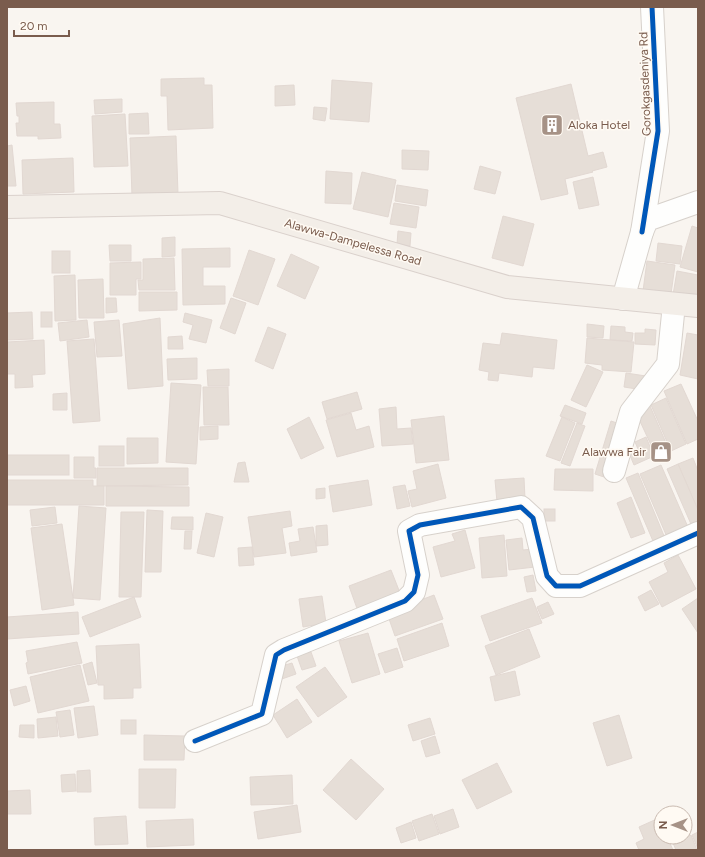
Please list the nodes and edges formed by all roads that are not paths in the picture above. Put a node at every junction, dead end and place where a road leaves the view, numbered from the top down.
1 (652, 7) edge
2 (698, 202) edge
3 (7, 207) edge
4 (642, 232) junction
5 (623, 299) junction
6 (674, 304) junction
7 (698, 306) edge
8 (614, 471) dead end
9 (698, 533) edge
10 (195, 741) dead end

1 - 4 street, Gorokgasdeniya Rd
2 - 4 street
3 - 5 main road, Alawwa-Dampelessa Road
4 - 5 street, Gorokgasdeniya Rd
5 - 6 main road, Alawwa-Dampelessa Road
6 - 7 main road, Alawwa-Dampelessa Road
6 - 8 street
9 - 10 street

